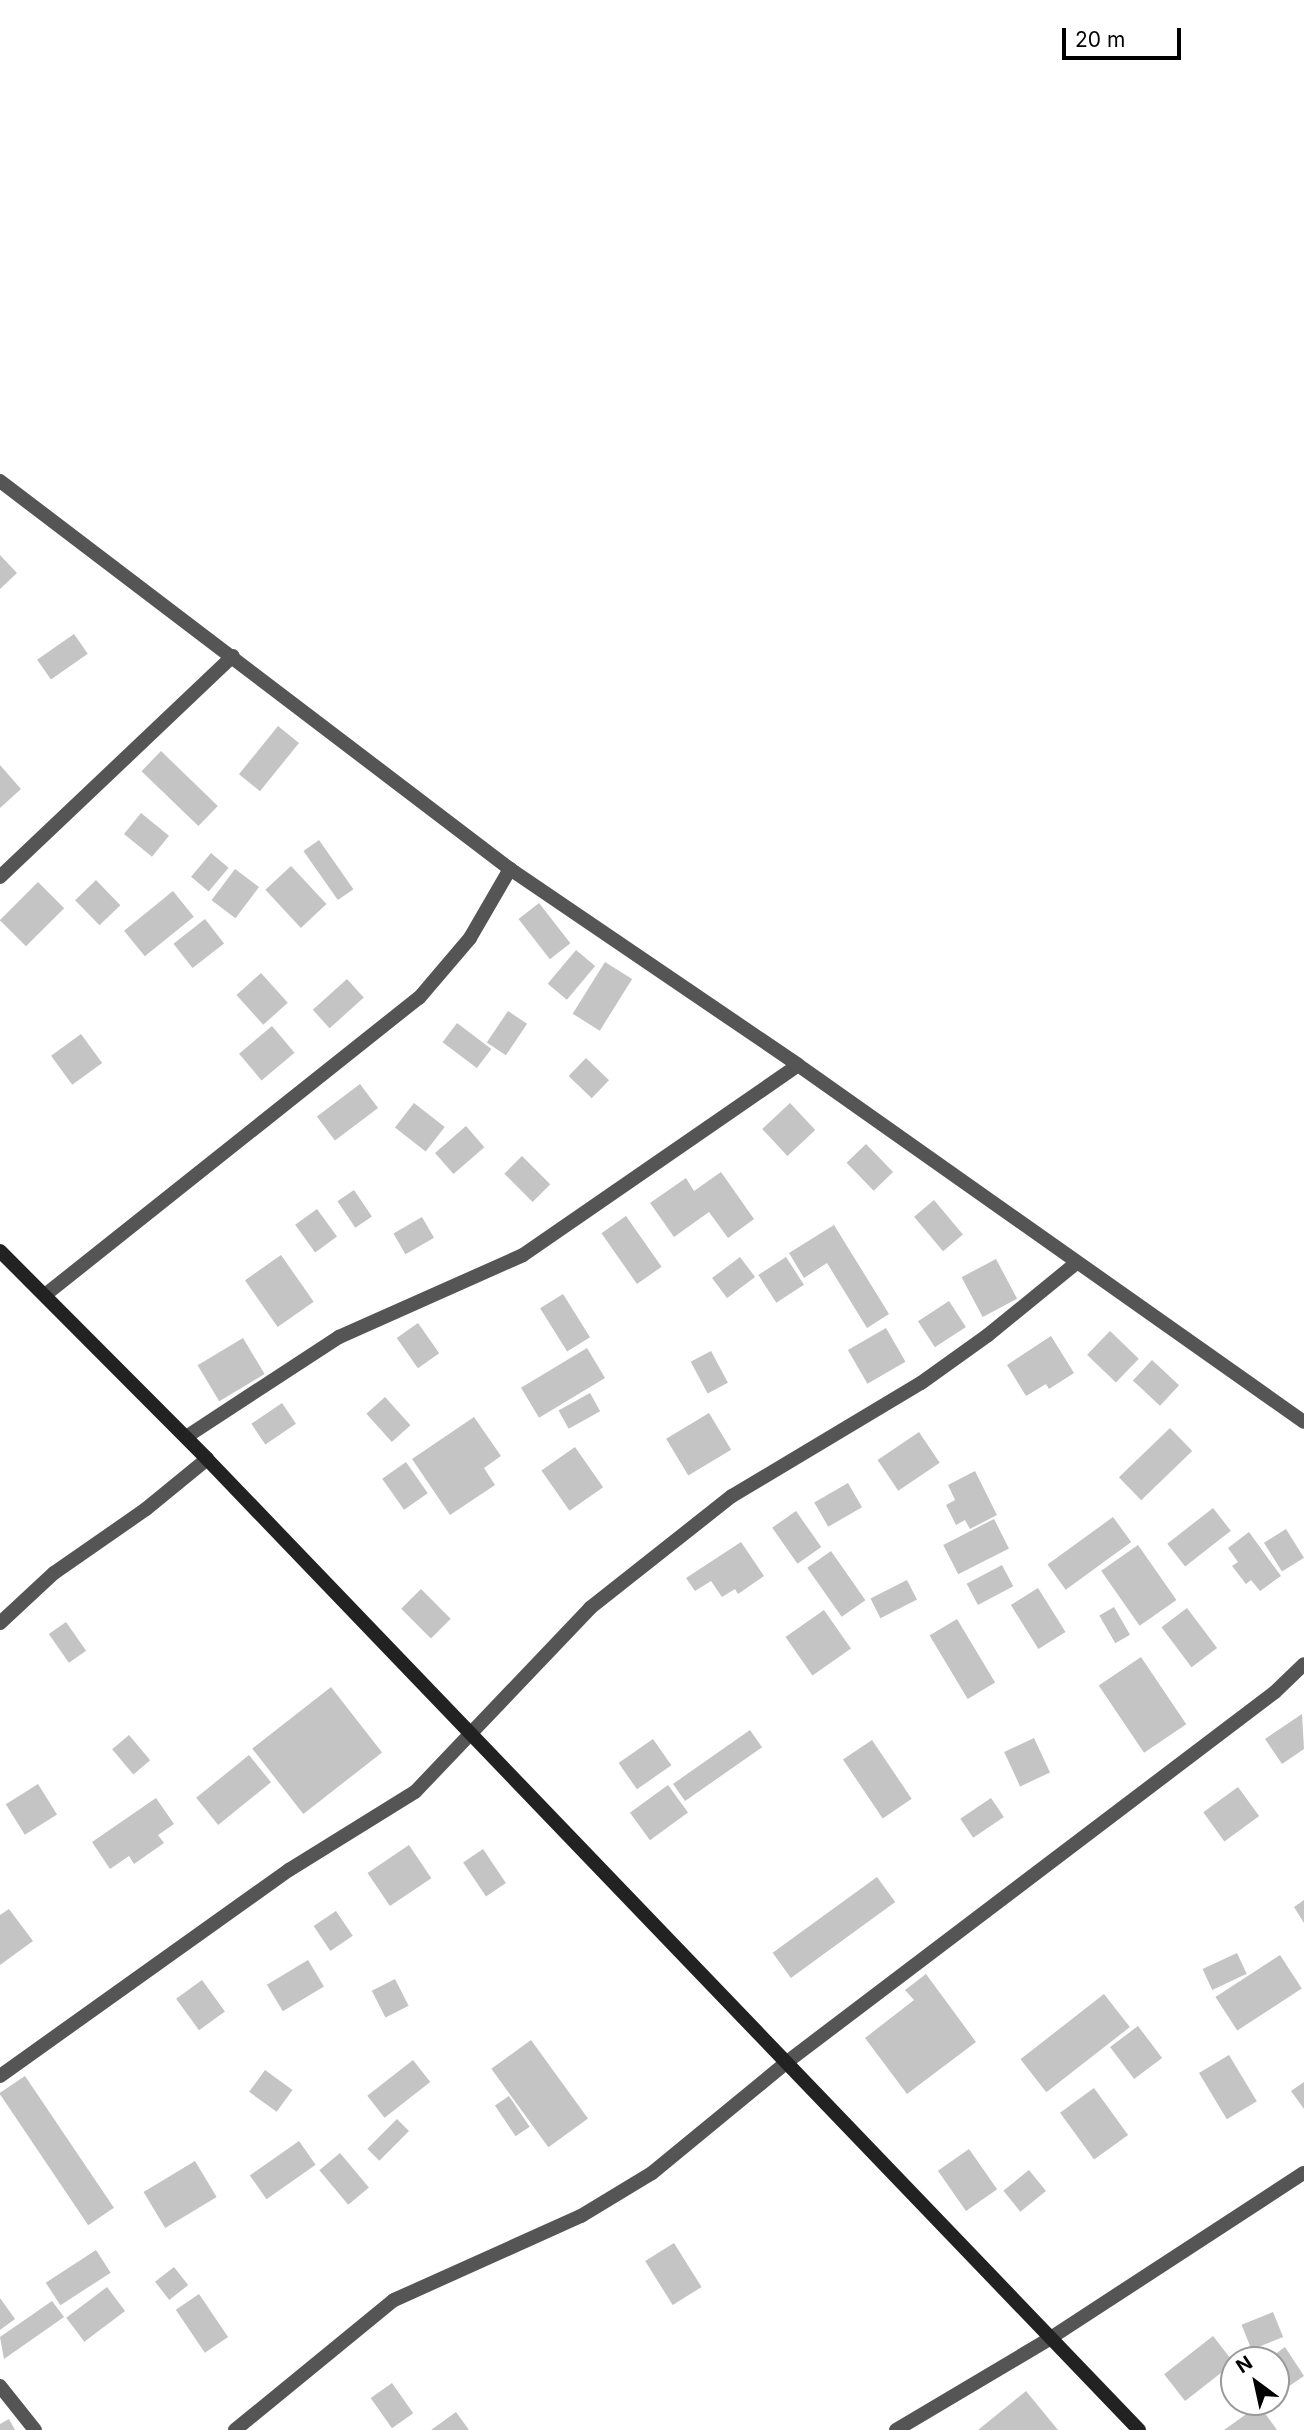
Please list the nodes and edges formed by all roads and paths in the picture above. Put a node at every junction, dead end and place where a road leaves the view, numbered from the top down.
1 (0, 481) edge
2 (13, 492) junction
3 (0, 500) edge
4 (233, 656) junction
5 (510, 869) junction
6 (0, 877) edge
7 (798, 1065) junction
8 (0, 1251) edge
9 (1074, 1264) junction
10 (45, 1295) junction
11 (1304, 1422) edge
12 (186, 1437) junction
13 (207, 1459) junction
14 (0, 1623) edge
15 (1304, 1664) edge
16 (472, 1735) junction
17 (787, 2062) junction
18 (0, 2076) edge
19 (1304, 2173) edge
20 (1049, 2339) junction
21 (0, 2386) edge
22 (35, 2430) edge
23 (235, 2430) edge
24 (896, 2430) edge
25 (1139, 2430) edge

1 - 2 street
2 - 3 street
2 - 4 street
4 - 5 street
4 - 6 street
5 - 7 street
5 - 10 street
7 - 9 street
7 - 12 street
8 - 10 street
9 - 11 street
9 - 16 street
10 - 12 street
12 - 13 street
13 - 14 street
13 - 16 street
15 - 17 street
16 - 17 street
16 - 18 street
17 - 20 street
17 - 23 street
19 - 20 street
20 - 24 street
20 - 25 street
21 - 22 street

